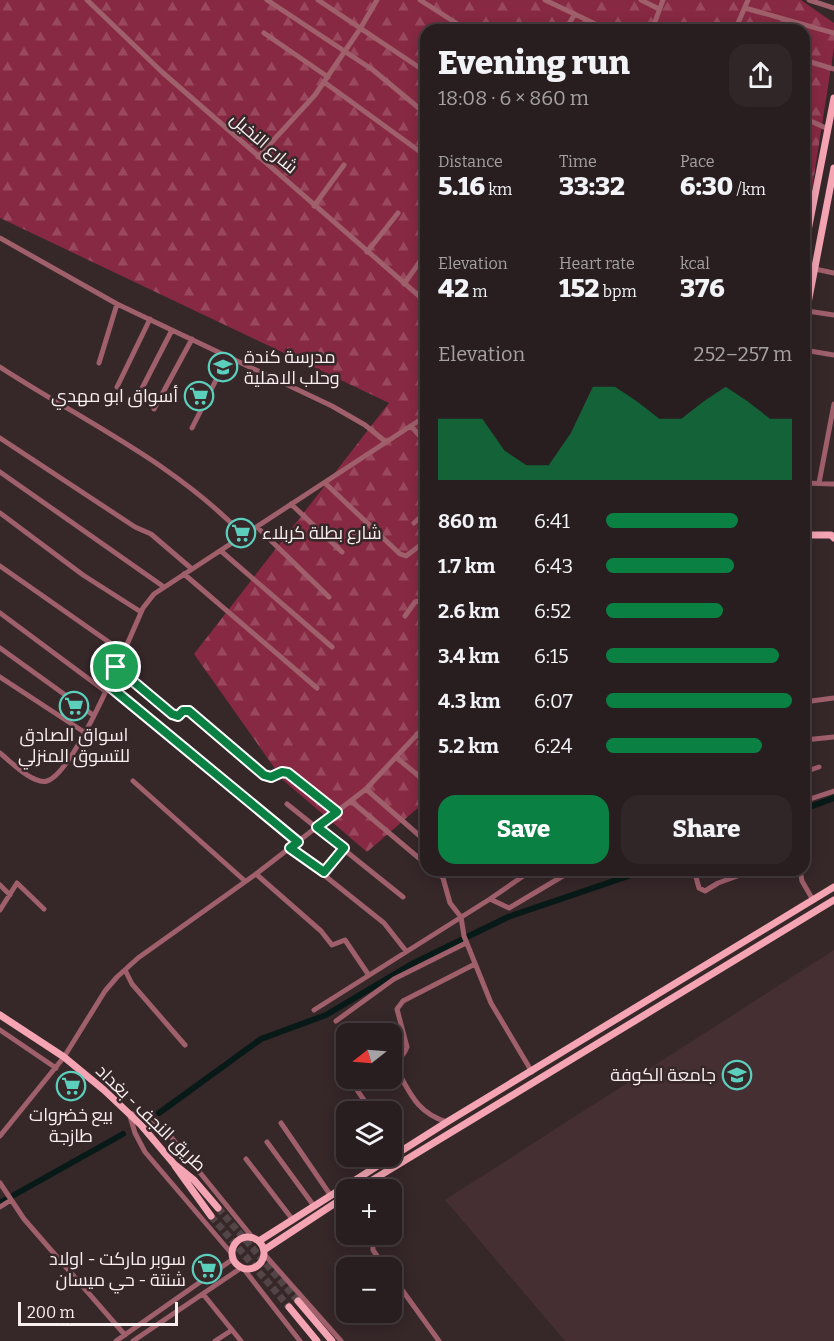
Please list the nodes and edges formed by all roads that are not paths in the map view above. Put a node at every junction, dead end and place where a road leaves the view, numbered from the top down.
1 (87, 0) edge
2 (267, 0) edge
3 (318, 0) edge
4 (376, 0) edge
5 (420, 0) edge
6 (545, 0) edge
7 (641, 0) edge
8 (663, 0) edge
9 (748, 0) edge
10 (809, 0) edge
11 (746, 8) junction
12 (834, 8) edge
13 (659, 9) junction
14 (575, 14) junction
15 (458, 24) edge
16 (569, 24) edge
17 (596, 24) edge
18 (654, 24) edge
19 (738, 24) edge
20 (802, 24) edge
21 (810, 26) edge
22 (360, 29) junction
23 (264, 33) dead end
24 (834, 33) edge
25 (345, 51) junction
26 (810, 62) edge
27 (420, 68) edge
28 (834, 69) edge
29 (326, 79) junction
30 (834, 98) edge
31 (420, 109) edge
32 (810, 121) edge
33 (828, 129) junction
34 (420, 151) edge
35 (258, 157) junction
36 (344, 165) dead end
37 (834, 168) edge
38 (833, 184) edge
39 (314, 206) junction
40 (398, 213) dead end
41 (810, 220) edge
42 (0, 238) edge
43 (367, 252) junction
44 (420, 261) edge
45 (815, 269) junction
46 (834, 273) edge
47 (404, 284) junction
48 (810, 295) edge
49 (420, 296) edge
50 (117, 304) junction
51 (810, 311) edge
52 (834, 315) edge
53 (150, 319) junction
54 (172, 330) junction
55 (192, 339) junction
56 (810, 351) edge
57 (834, 355) edge
58 (228, 357) junction
59 (99, 363) dead end
60 (0, 367) edge
61 (117, 387) dead end
62 (136, 398) dead end
63 (834, 404) edge
64 (154, 409) dead end
65 (420, 420) edge
66 (411, 426) junction
67 (192, 428) dead end
68 (420, 436) edge
69 (0, 438) edge
70 (386, 442) junction
71 (0, 472) edge
72 (324, 483) junction
73 (810, 483) edge
74 (819, 483) junction
75 (834, 484) edge
76 (291, 504) junction
77 (0, 513) edge
78 (420, 518) edge
79 (414, 523) dead end
80 (257, 527) junction
81 (810, 535) edge
82 (833, 535) edge
83 (244, 536) junction
84 (420, 546) edge
85 (221, 551) junction
86 (342, 552) dead end
87 (0, 566) edge
88 (192, 569) junction
89 (184, 574) junction
90 (164, 587) junction
91 (329, 597) dead end
92 (420, 601) edge
93 (141, 612) junction
94 (0, 613) edge
95 (405, 616) dead end
96 (332, 647) dead end
97 (0, 648) edge
98 (123, 652) junction
99 (116, 667) junction
100 (0, 677) edge
101 (106, 688) junction
102 (317, 688) dead end
103 (834, 698) edge
104 (810, 701) edge
105 (93, 715) junction
106 (420, 731) edge
107 (84, 732) junction
108 (417, 734) junction
109 (420, 736) edge
110 (834, 737) edge
111 (810, 739) edge
112 (0, 753) edge
113 (398, 758) junction
114 (819, 767) dead end
115 (810, 770) edge
116 (420, 777) edge
117 (133, 781) dead end
118 (366, 789) junction
119 (834, 791) edge
120 (810, 799) edge
121 (351, 801) junction
122 (287, 804) dead end
123 (337, 812) junction
124 (317, 827) junction
125 (420, 835) edge
126 (298, 842) junction
127 (290, 848) junction
128 (344, 848) junction
129 (420, 859) edge
130 (324, 872) junction
131 (256, 874) junction
132 (441, 876) edge
133 (523, 876) edge
134 (696, 876) edge
135 (737, 876) edge
136 (802, 876) edge
137 (564, 877) edge
138 (245, 881) junction
139 (0, 885) edge
140 (834, 887) edge
141 (10, 895) junction
142 (403, 897) dead end
143 (490, 899) junction
144 (813, 900) junction
145 (834, 900) edge
146 (44, 909) dead end
147 (0, 910) edge
148 (461, 918) junction
149 (466, 943) junction
150 (406, 951) junction
151 (475, 964) junction
152 (124, 970) junction
153 (368, 974) junction
154 (314, 1010) dead end
155 (0, 1015) edge
156 (336, 1021) dead end
157 (401, 1023) edge
158 (402, 1028) edge
159 (0, 1030) edge
160 (185, 1045) dead end
161 (402, 1056) edge
162 (64, 1057) junction
163 (56, 1068) junction
164 (532, 1072) junction
165 (402, 1080) edge
166 (129, 1113) junction
167 (430, 1117) junction
168 (447, 1122) junction
169 (281, 1123) dead end
170 (1, 1132) edge
171 (430, 1133) junction
172 (267, 1142) dead end
173 (402, 1151) edge
174 (246, 1159) dead end
175 (174, 1164) junction
176 (377, 1167) edge
177 (376, 1177) joint
178 (373, 1179) edge
179 (0, 1183) edge
180 (331, 1196) junction
181 (11, 1200) junction
182 (336, 1203) edge
183 (314, 1206) junction
184 (0, 1207) edge
185 (218, 1208) tunnel mouth
186 (211, 1216) tunnel mouth
187 (293, 1220) junction
188 (256, 1240) junction
189 (264, 1252) junction
190 (233, 1257) junction
191 (242, 1268) junction
192 (402, 1290) edge
193 (203, 1294) junction
194 (298, 1301) tunnel mouth
195 (289, 1307) tunnel mouth
196 (232, 1330) junction
197 (125, 1335) junction
198 (116, 1341) edge
199 (133, 1341) edge
200 (215, 1341) edge
201 (241, 1341) edge
202 (300, 1341) edge
203 (317, 1341) edge
204 (332, 1341) edge
205 (341, 1341) edge
206 (439, 1341) edge

1 - 35 street, شارع النخيل
2 - 25 street
3 - 22 street
4 - 22 street
5 - 15 street
6 - 14 street
7 - 13 street
8 - 13 street
9 - 11 street
10 - 12 street
11 - 19 street
11 - 20 street
13 - 18 street
14 - 16 street
14 - 17 street
21 - 24 street
22 - 25 street
22 - 27 street
23 - 29 street
25 - 29 street
25 - 31 street
26 - 28 street
29 - 34 street
29 - 35 street
30 - 33 main road
32 - 33 street
33 - 41 main road
35 - 39 street, شارع النخيل
36 - 39 street
37 - 38 main road
38 - 45 main road
39 - 43 street, شارع النخيل
40 - 43 street
42 - 50 street
43 - 47 street, شارع النخيل
44 - 47 street
45 - 46 street
45 - 48 main road
47 - 49 street, شارع النخيل
50 - 53 street
50 - 59 street
51 - 52 street
53 - 54 street
53 - 61 street
54 - 55 street
54 - 62 street
55 - 58 street
55 - 64 street
56 - 57 street
58 - 67 street
58 - 70 street
60 - 83 street
63 - 74 street
65 - 66 street
66 - 68 street
66 - 70 street
69 - 88 street
70 - 72 street
71 - 90 street
72 - 76 street
72 - 84 street
73 - 74 street
74 - 75 street
76 - 80 street
76 - 86 street
77 - 93 street
78 - 79 street
80 - 83 street
80 - 91 street
81 - 82 main road
83 - 85 street
85 - 88 street
85 - 96 street
87 - 98 street
88 - 89 street
89 - 90 street
89 - 102 street
90 - 93 street
92 - 95 street
93 - 98 street
94 - 101 street
97 - 105 street
98 - 99 street
99 - 101 street
99 - 123 street
100 - 107 street
101 - 105 street
101 - 126 street
103 - 104 street
105 - 107 street
106 - 108 street
107 - 112 street
108 - 109 street
108 - 113 street
110 - 111 street
113 - 116 street
113 - 118 street
114 - 115 street
117 - 138 street
118 - 121 street
118 - 125 street
119 - 120 street
121 - 123 street
121 - 129 street
122 - 124 street
123 - 124 street
124 - 126 street
124 - 128 street
126 - 127 street
127 - 130 street
127 - 131 street
128 - 130 street
128 - 142 street
130 - 150 street
131 - 138 street
131 - 153 street
132 - 148 street
133 - 143 street
134 - 135 street
136 - 144 street
137 - 143 street
138 - 152 street
139 - 141 street
140 - 144 main road
141 - 146 street
141 - 147 street
143 - 148 street
144 - 164 main road
145 - 177 main road
148 - 149 street
148 - 150 street
149 - 151 street
149 - 156 street
150 - 153 street
151 - 157 street
151 - 164 street
152 - 160 street
152 - 162 street
153 - 154 street
155 - 162 main road, طريق النجف - بغداد
158 - 161 street
159 - 163 street
162 - 163 street
162 - 166 main road, طريق النجف - بغداد
163 - 170 street
164 - 168 main road
165 - 167 street
166 - 175 main road, طريق النجف - بغداد
166 - 188 street
166 - 190 street
167 - 168 street
167 - 171 street
168 - 171 main road
169 - 180 street
171 - 173 main road
172 - 183 street
174 - 187 street
175 - 185 main road, طريق النجف - بغداد
175 - 186 main road
176 - 180 main road
177 - 178 main road
179 - 181 street
180 - 183 main road
181 - 184 street
181 - 197 street
182 - 189 main road
183 - 187 main road
187 - 188 main road
188 - 189 main road
188 - 190 main road
189 - 191 main road
189 - 205 street
190 - 191 main road
190 - 197 street
191 - 193 street
191 - 202 street
192 - 206 street
193 - 196 street
193 - 199 street
194 - 204 main road
195 - 203 main road
196 - 200 street
196 - 201 street
197 - 198 street

